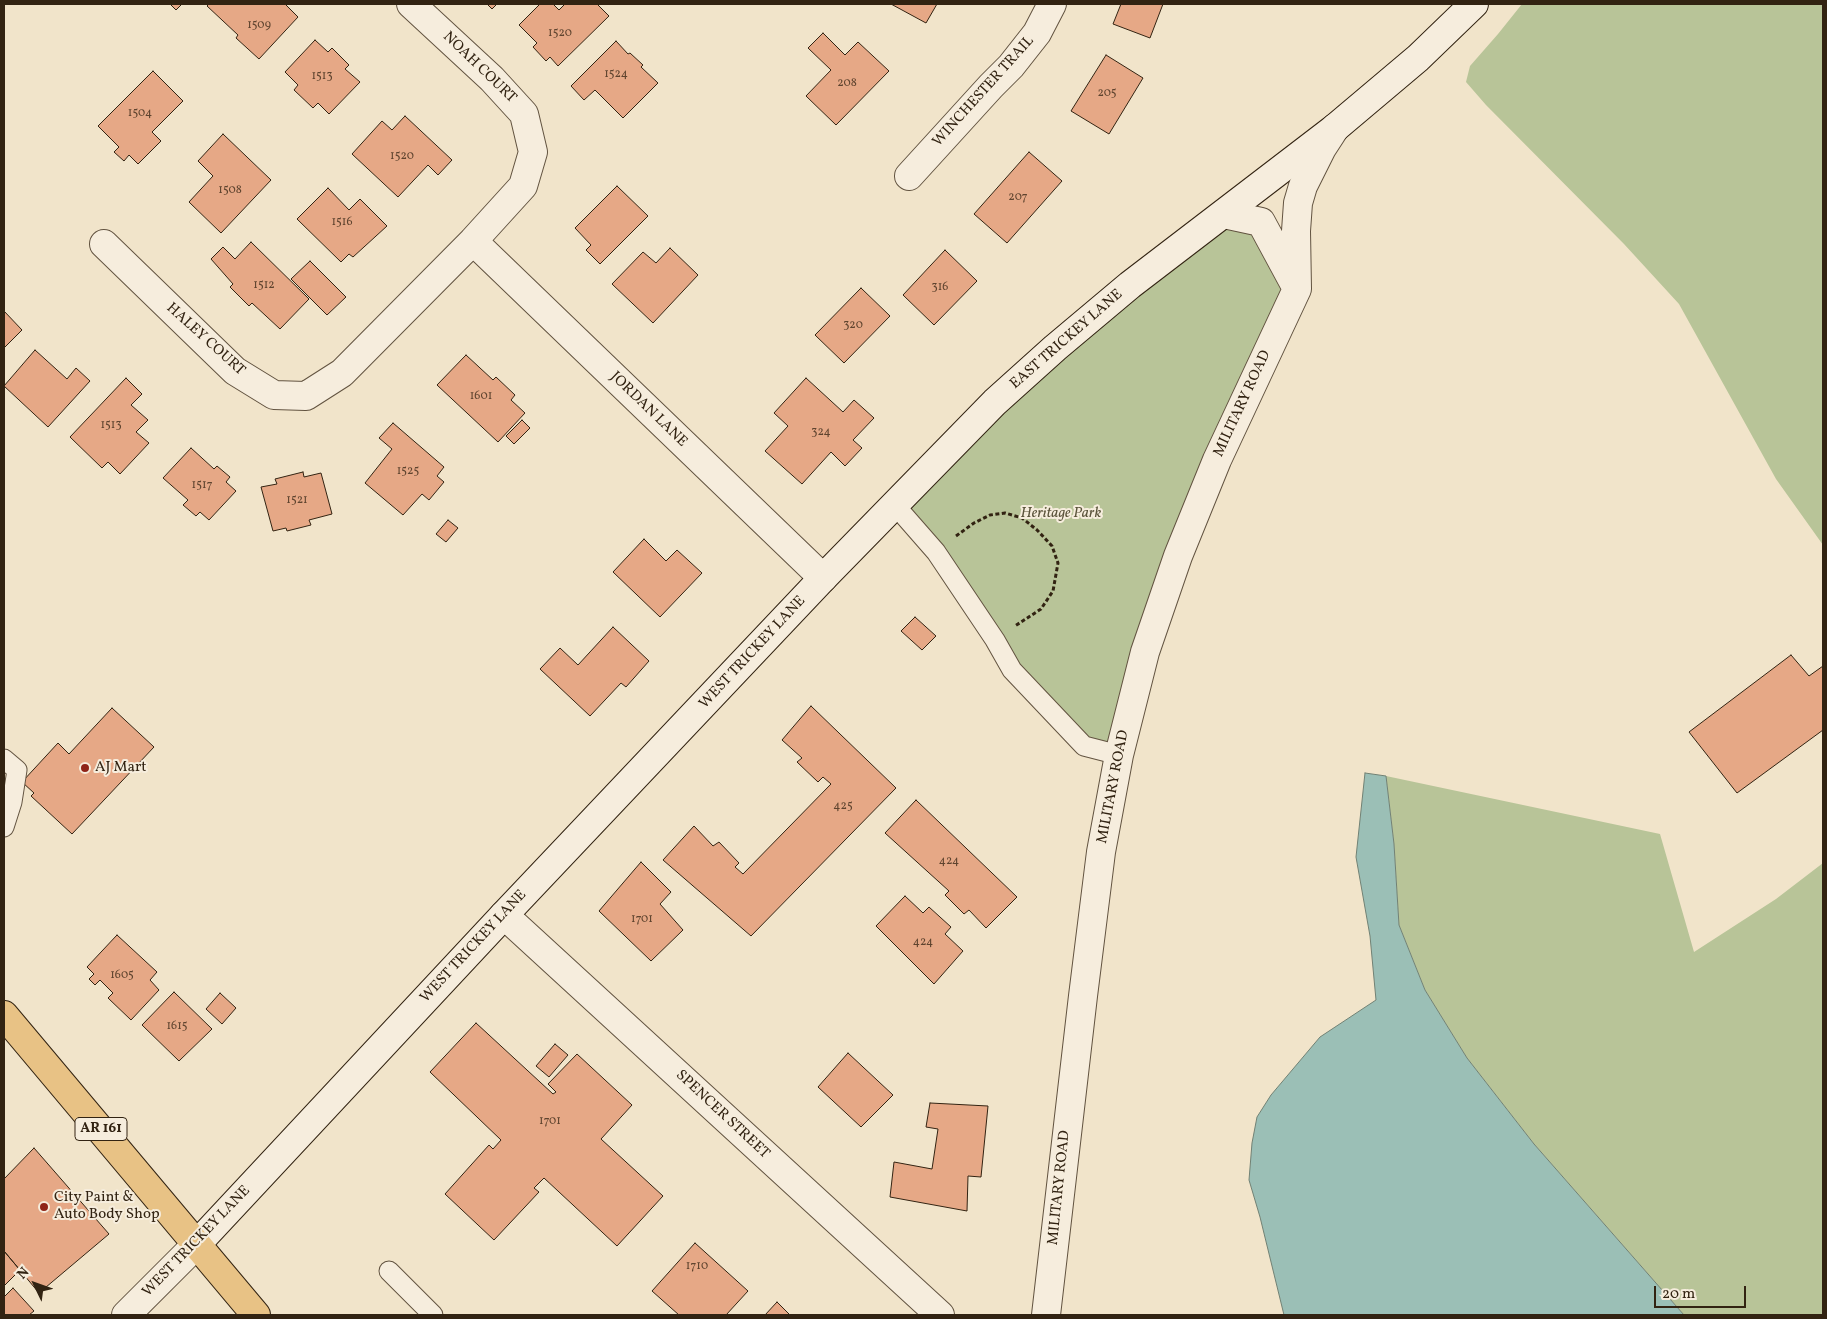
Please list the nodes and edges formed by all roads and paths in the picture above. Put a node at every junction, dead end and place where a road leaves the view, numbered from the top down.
1 (412, 4) edge
2 (1052, 4) edge
3 (1474, 4) edge
4 (1335, 128) junction
5 (909, 176) dead end
6 (1224, 214) junction
7 (473, 241) junction
8 (104, 244) dead end
9 (1297, 289) junction
10 (894, 504) junction
11 (936, 552) junction
12 (823, 578) junction
13 (995, 640) junction
14 (1119, 755) junction
15 (4, 760) edge
16 (4, 827) edge
17 (504, 915) junction
18 (4, 1015) edge
19 (196, 1245) junction
20 (389, 1271) dead end
21 (126, 1315) edge
22 (256, 1315) edge
23 (432, 1315) edge
24 (940, 1315) edge
25 (1046, 1315) edge

1 - 7 street, NOAH COURT
2 - 5 street, WINCHESTER TRAIL
3 - 4 street, MILITARY ROAD
4 - 6 street, EAST TRICKEY LANE
4 - 9 street, MILITARY ROAD
6 - 9 street
6 - 10 street, EAST TRICKEY LANE
7 - 8 street, HALEY COURT
7 - 12 street, JORDAN LANE
9 - 14 street, MILITARY ROAD
10 - 11 lane
10 - 12 street, EAST TRICKEY LANE
11 - 13 lane
11 - 13 path
12 - 17 street, WEST TRICKEY LANE
13 - 14 lane
14 - 25 street, MILITARY ROAD
15 - 16 lane
17 - 19 street, WEST TRICKEY LANE
17 - 24 street, SPENCER STREET
18 - 19 main road, AR 161
19 - 21 street, WEST TRICKEY LANE
19 - 22 main road, AR 161
20 - 23 lane

